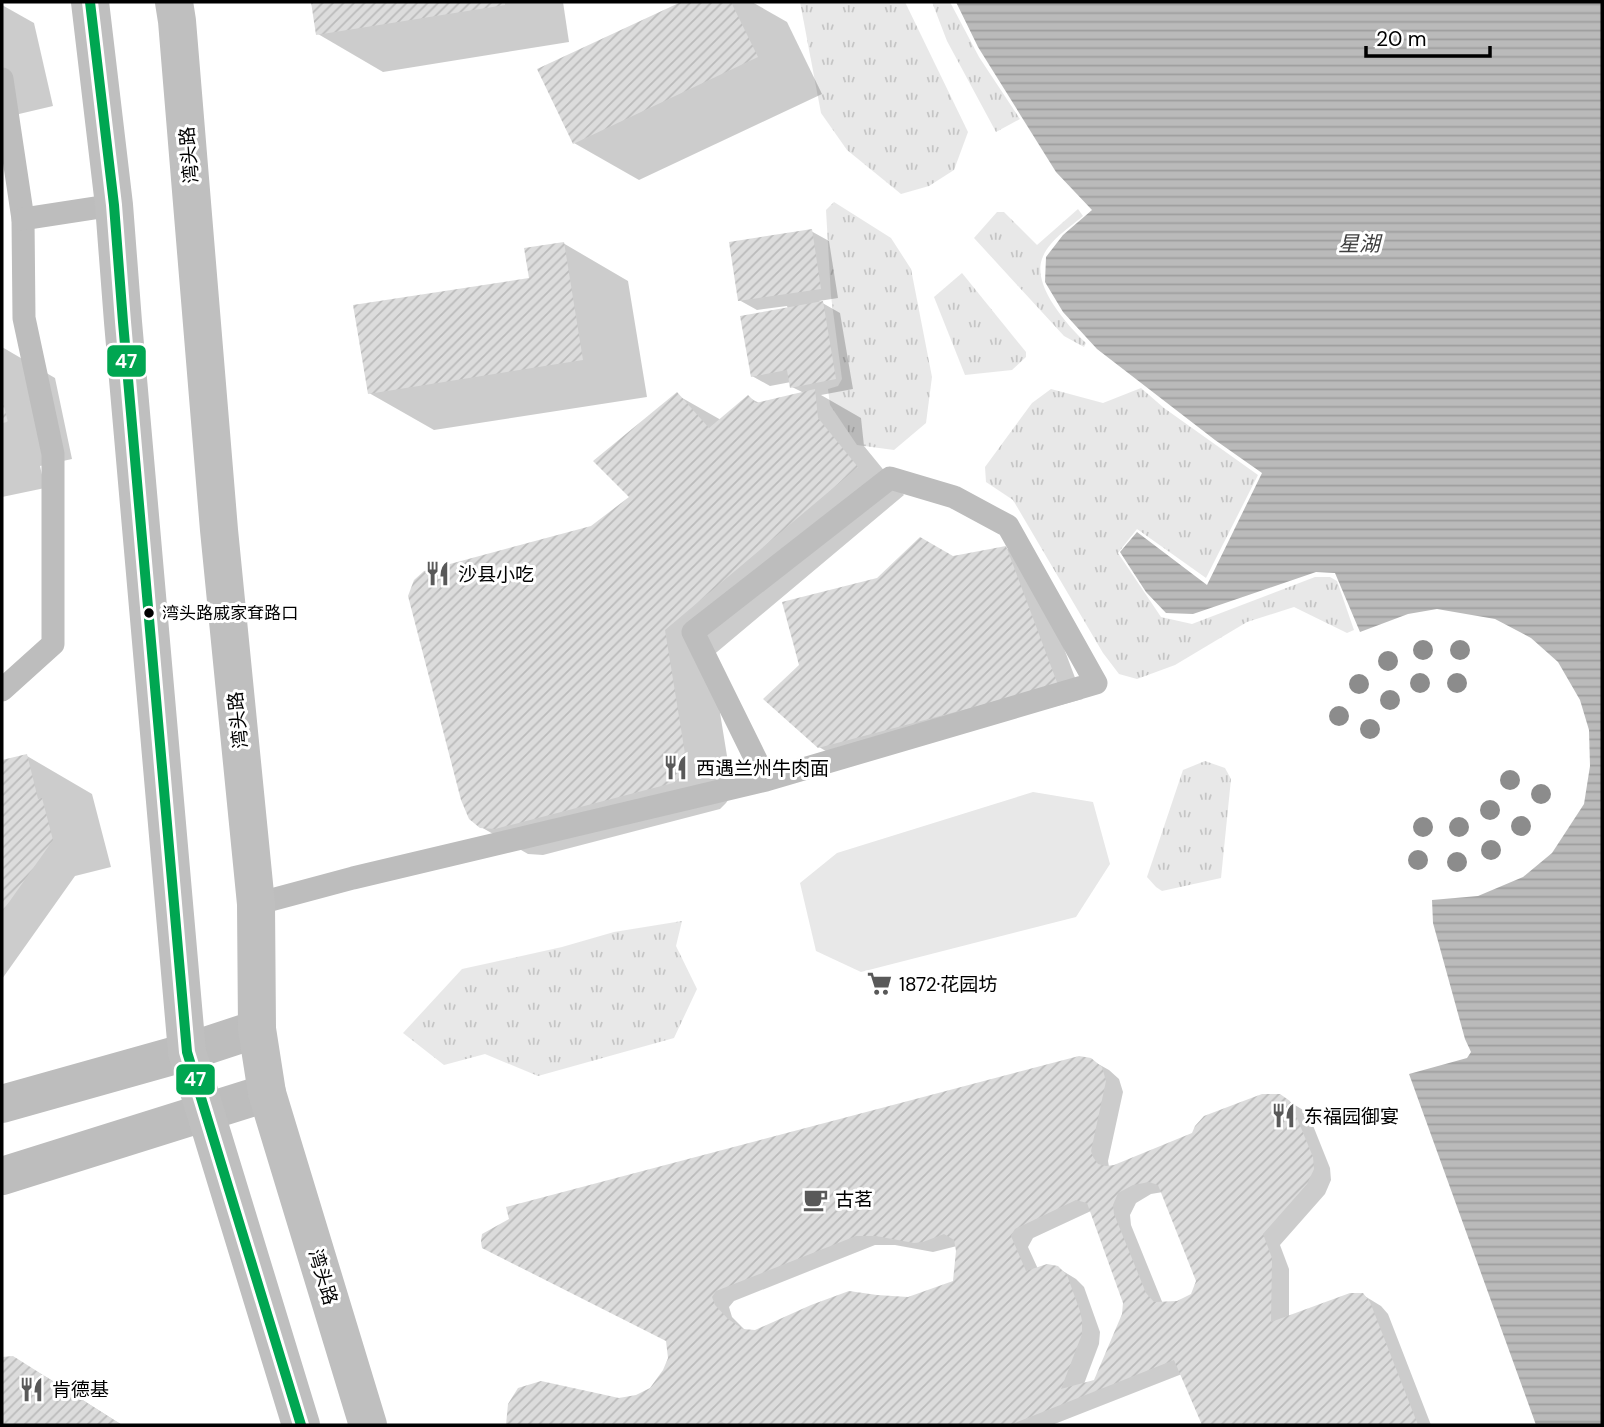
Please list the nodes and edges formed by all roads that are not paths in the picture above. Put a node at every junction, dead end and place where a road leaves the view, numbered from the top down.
1 (90, 2) edge
2 (174, 2) edge
3 (2, 79) edge
4 (114, 205) junction
5 (23, 219) junction
6 (2, 690) edge
7 (766, 780) junction
8 (256, 904) junction
9 (257, 1029) junction
10 (187, 1052) junction
11 (267, 1093) junction
12 (2, 1104) edge
13 (206, 1113) junction
14 (2, 1177) edge
15 (301, 1425) edge
16 (368, 1425) edge

1 - 4 main road
2 - 8 main road, 湾头路
3 - 5 lane
4 - 5 lane
4 - 10 main road
5 - 6 lane
7 - 7 lane
7 - 8 lane
8 - 9 main road, 湾头路
9 - 10 street
9 - 11 main road, 湾头路
10 - 12 street
10 - 13 main road
11 - 13 street
11 - 16 main road, 湾头路
13 - 14 street
13 - 15 main road

